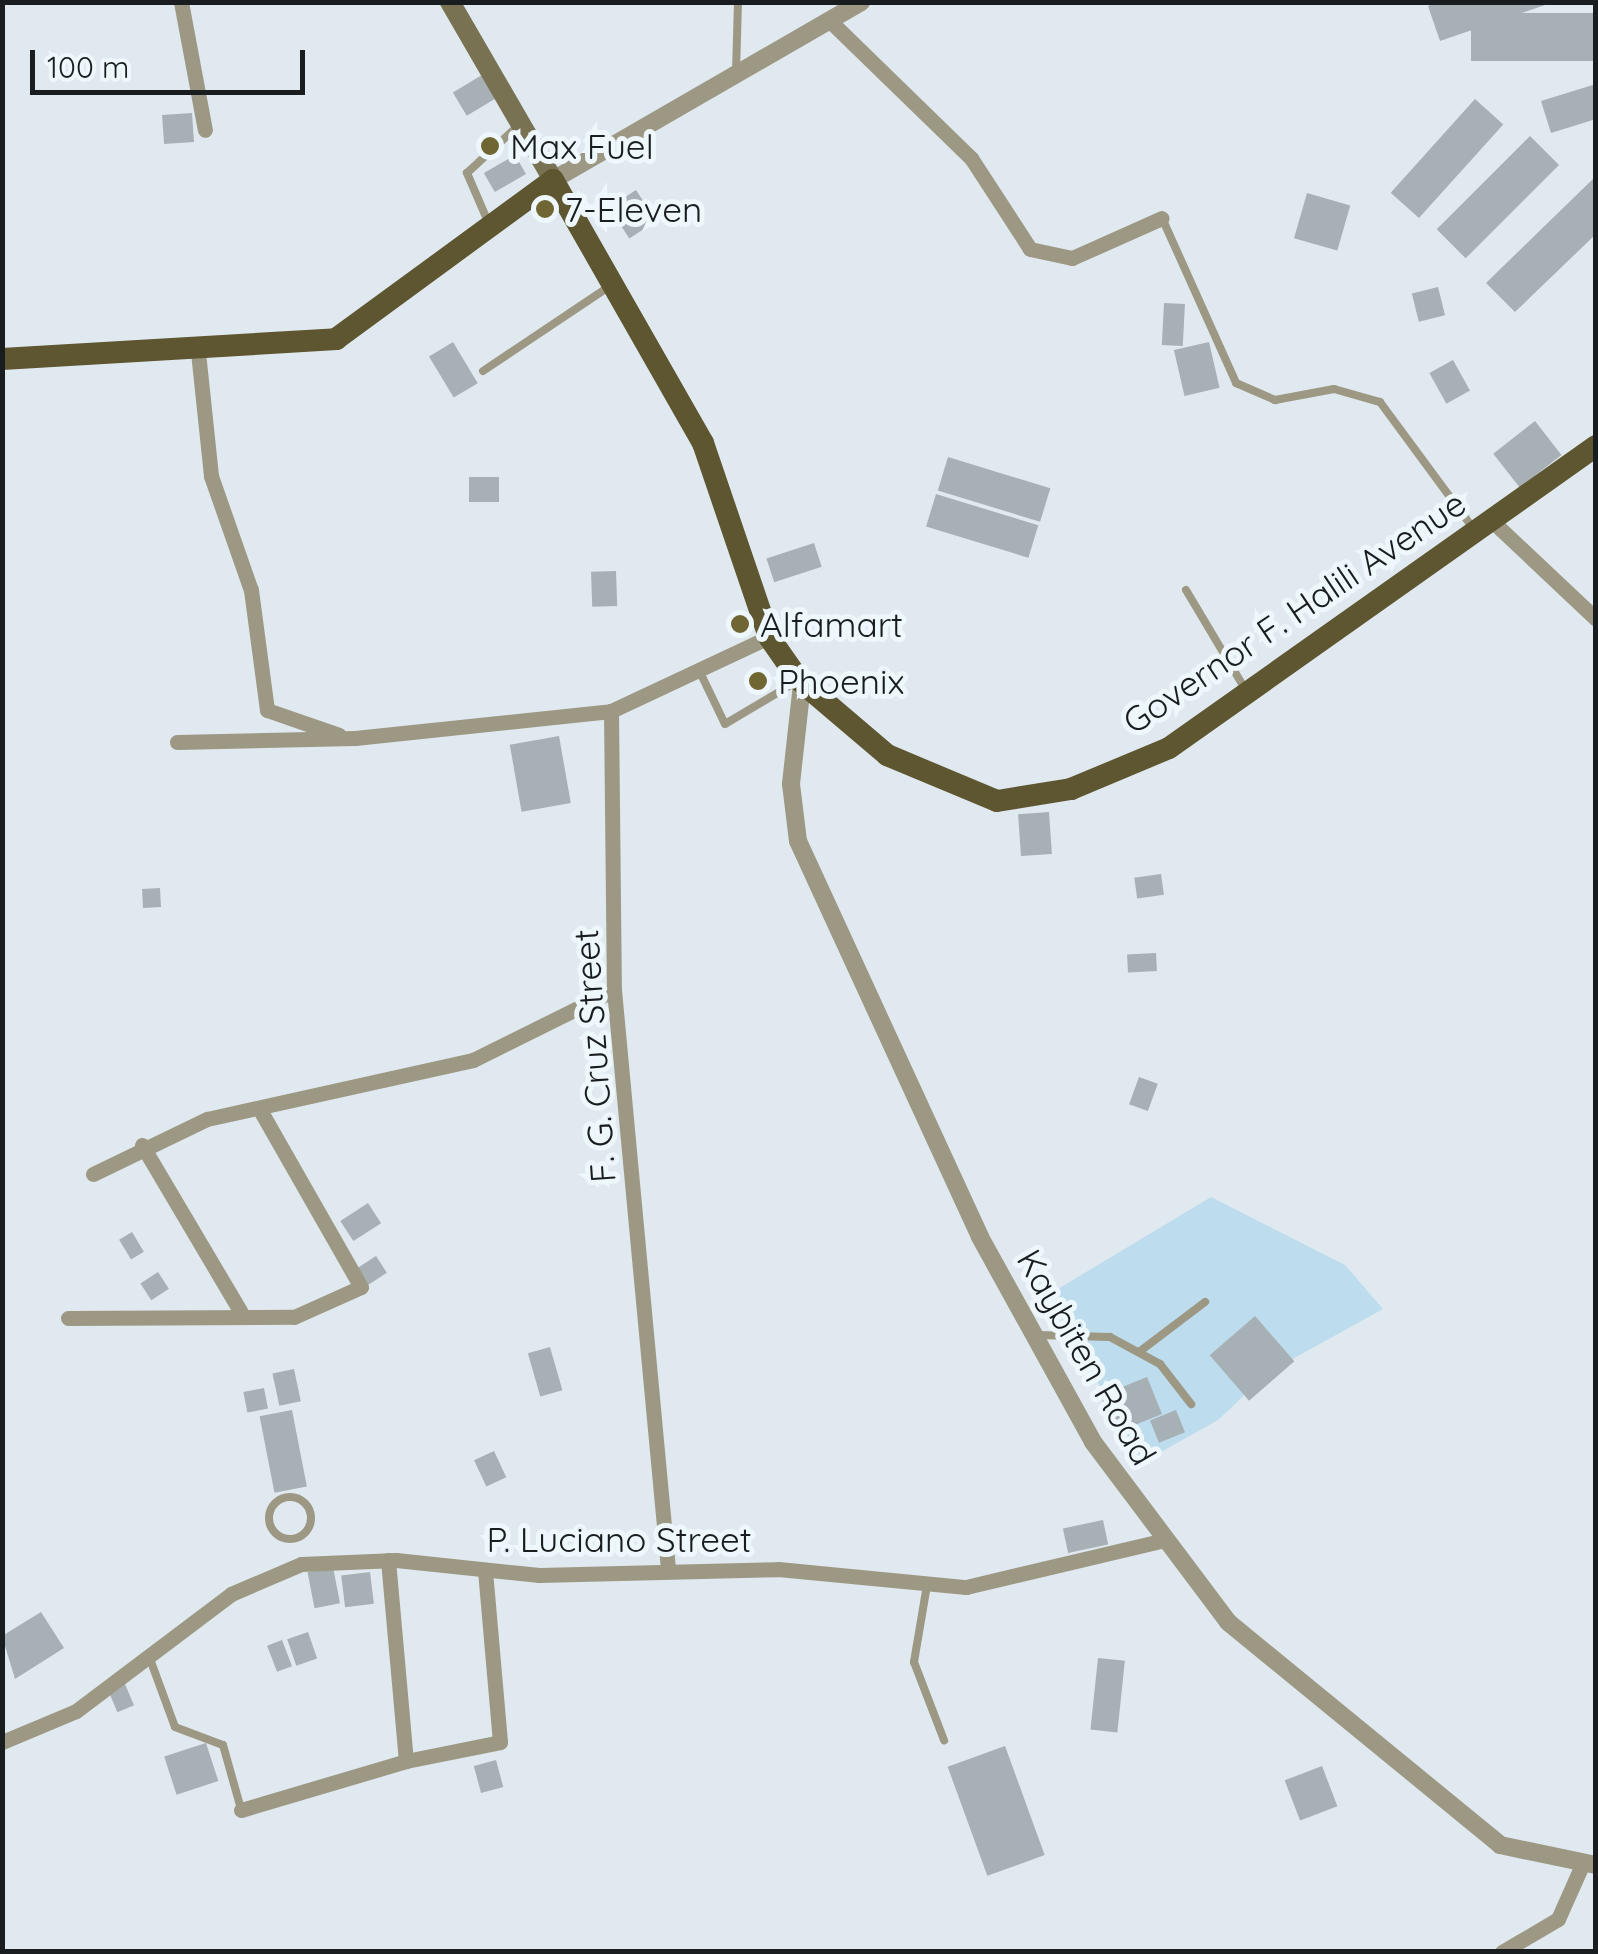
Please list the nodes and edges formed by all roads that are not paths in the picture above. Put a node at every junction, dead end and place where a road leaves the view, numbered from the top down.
1 (181, 2) edge
2 (450, 2) edge
3 (738, 2) edge
4 (861, 2) edge
5 (830, 20) junction
6 (736, 75) junction
7 (520, 124) junction
8 (205, 130) dead end
9 (553, 180) junction
10 (1162, 218) joint
11 (489, 224) junction
12 (614, 284) junction
13 (198, 352) junction
14 (2, 359) edge
15 (483, 371) dead end
16 (1596, 446) edge
17 (1483, 525) junction
18 (1186, 590) dead end
19 (1596, 619) edge
20 (769, 637) junction
21 (698, 668) junction
22 (801, 682) junction
23 (1248, 692) junction
24 (611, 711) junction
25 (344, 737) junction
26 (177, 742) dead end
27 (614, 990) junction
28 (260, 1110) junction
29 (142, 1146) junction
30 (93, 1174) dead end
31 (1206, 1302) dead end
32 (240, 1311) junction
33 (68, 1318) dead end
34 (1033, 1334) junction
35 (1138, 1352) junction
36 (1190, 1404) dead end
37 (296, 1539) junction
38 (1161, 1541) junction
39 (388, 1560) junction
40 (302, 1564) junction
41 (668, 1569) junction
42 (485, 1570) junction
43 (927, 1584) junction
44 (150, 1660) junction
45 (944, 1740) dead end
46 (2, 1742) edge
47 (406, 1760) junction
48 (242, 1810) joint
49 (1589, 1865) edge
50 (1502, 1952) edge

1 - 8 street
2 - 7 main road, Governor F. Halili Avenue
3 - 6 lane
4 - 5 street
5 - 6 street
5 - 10 street
6 - 9 street
7 - 9 main road, Governor F. Halili Avenue
7 - 11 lane
9 - 11 main road
9 - 12 main road, Governor F. Halili Avenue
10 - 17 lane
11 - 13 main road
12 - 15 lane
12 - 20 main road, Governor F. Halili Avenue
13 - 14 main road
13 - 25 street
16 - 17 main road, Governor F. Halili Avenue
17 - 19 street
17 - 23 main road, Governor F. Halili Avenue
18 - 23 lane
20 - 21 street
20 - 22 main road, Governor F. Halili Avenue
21 - 22 lane
21 - 24 street
22 - 23 main road, Governor F. Halili Avenue
22 - 34 street, Kaybiten Road
24 - 25 street
24 - 27 street, F. G. Cruz Street
25 - 26 street
27 - 28 street
27 - 41 street, F. G. Cruz Street
28 - 29 street
28 - 32 street
29 - 30 street
29 - 32 street
31 - 35 lane
32 - 33 street
34 - 35 lane
34 - 38 street, Kaybiten Road
35 - 36 lane
37 - 37 lane
37 - 40 lane
38 - 43 street, P. Luciano Street
38 - 49 street, Kaybiten Road
39 - 40 street, P. Luciano Street
39 - 42 street, P. Luciano Street
39 - 47 street
40 - 44 street, P. Luciano Street
41 - 42 street, P. Luciano Street
41 - 43 street, P. Luciano Street
42 - 47 street
43 - 45 lane
44 - 46 street, P. Luciano Street
44 - 48 lane
47 - 48 street
49 - 50 street

